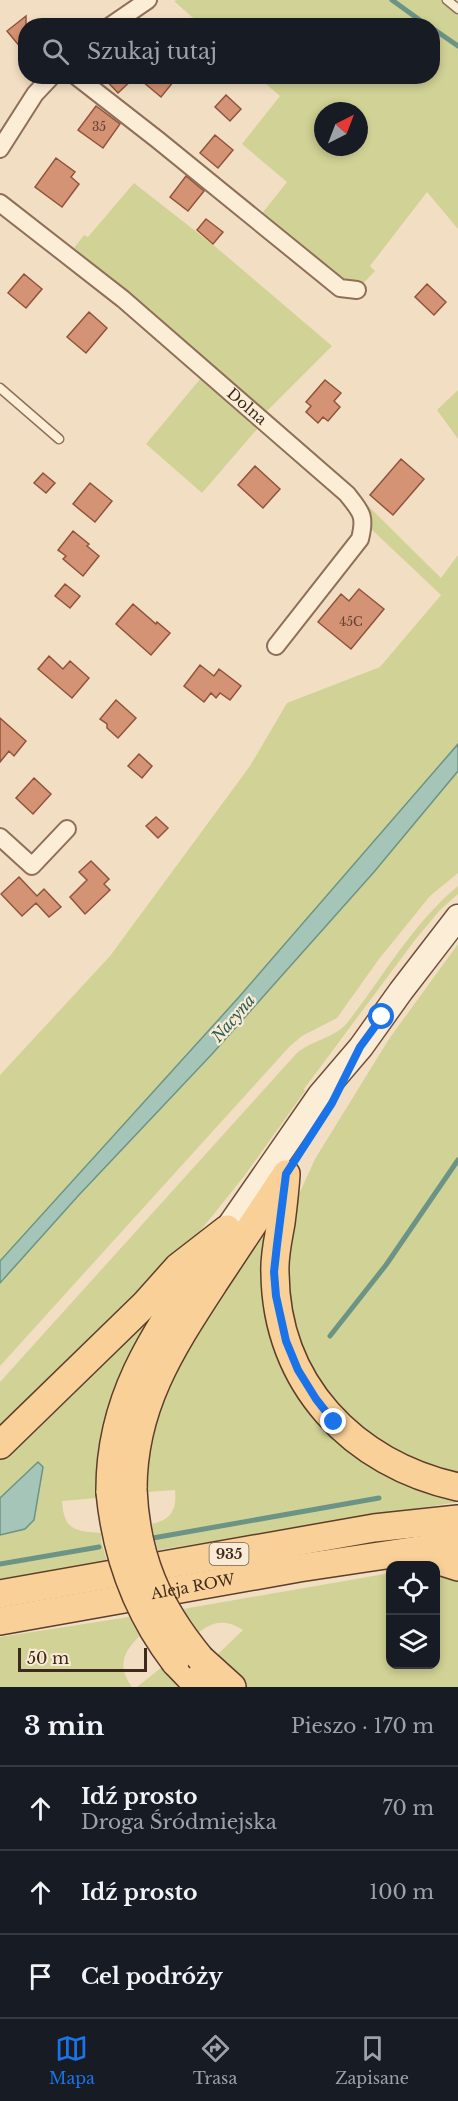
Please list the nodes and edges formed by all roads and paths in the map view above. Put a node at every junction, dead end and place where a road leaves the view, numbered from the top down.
1 (147, 0) edge
2 (447, 0) edge
3 (458, 9) edge
4 (121, 18) edge
5 (44, 84) edge
6 (86, 84) edge
7 (0, 149) edge
8 (0, 202) edge
9 (357, 290) dead end
10 (0, 388) edge
11 (59, 439) dead end
12 (276, 646) dead end
13 (67, 829) dead end
14 (0, 837) edge
15 (458, 917) edge
16 (360, 1047) junction
17 (286, 1174) junction
18 (227, 1229) junction
19 (0, 1445) edge
20 (458, 1487) edge
21 (121, 1490) junction
22 (458, 1519) edge
23 (458, 1544) edge
24 (407, 1550) junction
25 (458, 1567) edge
26 (0, 1594) edge
27 (0, 1621) edge
28 (188, 1660) junction
29 (199, 1687) edge
30 (232, 1687) edge

1 - 4 street
2 - 3 lane
5 - 7 street
6 - 9 street
8 - 12 street, Dolna
10 - 11 lane
13 - 14 street
15 - 16 main road
16 - 17 main road
16 - 18 main road
17 - 20 main road
17 - 21 main road
18 - 19 main road
18 - 21 main road
21 - 28 main road, bridge
22 - 26 main road, Aleja ROW / 935
23 - 24 main road, Aleja ROW / 935
24 - 25 main road
24 - 27 main road, Aleja ROW / 935
28 - 29 main road
28 - 30 main road

